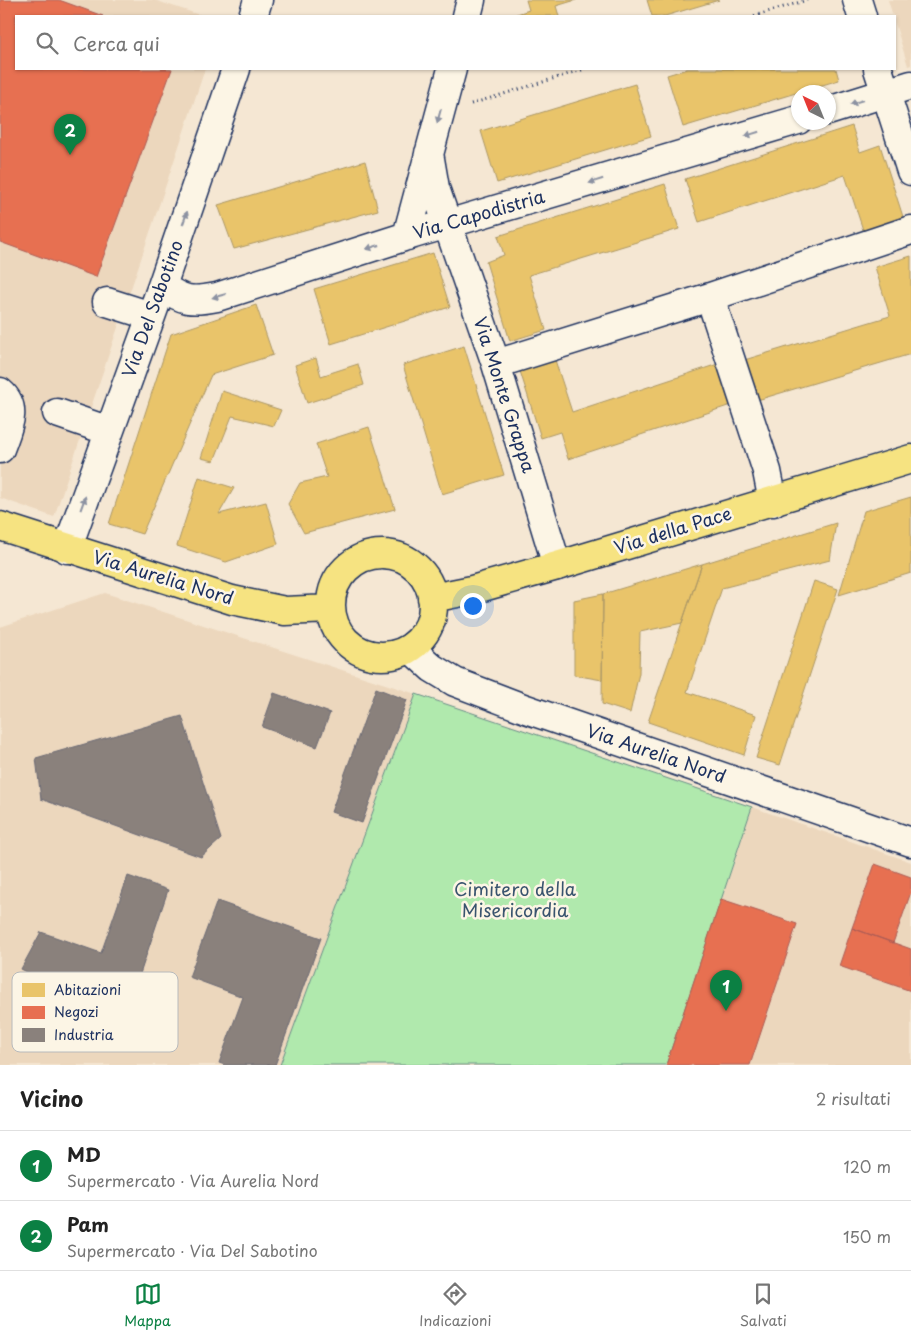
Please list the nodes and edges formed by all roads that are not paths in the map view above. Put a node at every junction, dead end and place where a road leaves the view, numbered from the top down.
1 (258, 0) edge
2 (471, 0) edge
3 (857, 0) edge
4 (253, 15) edge
5 (466, 15) edge
6 (862, 15) edge
7 (236, 70) edge
8 (452, 70) edge
9 (882, 81) edge
10 (911, 86) edge
11 (836, 106) edge
12 (791, 122) edge
13 (429, 153) junction
14 (911, 171) edge
15 (447, 226) junction
16 (911, 230) edge
17 (407, 236) junction
18 (162, 286) junction
19 (710, 296) junction
20 (107, 302) dead end
21 (151, 316) junction
22 (496, 364) junction
23 (0, 392) edge
24 (57, 413) dead end
25 (109, 431) junction
26 (0, 449) edge
27 (911, 459) edge
28 (773, 502) junction
29 (0, 526) edge
30 (67, 548) junction
31 (557, 566) junction
32 (432, 598) junction
33 (330, 609) junction
34 (410, 648) junction
35 (911, 842) edge

1 - 4 street
2 - 5 street
3 - 6 street
18 -> 7 street, Via Del Sabotino
8 -> 13 street
9 - 10 street
9 -> 11 street
9 - 14 street
12 -> 15 street, Via Capodistria
13 - 15 street, Via Monte Grappa
13 - 17 street
15 - 17 street, Via Capodistria
15 - 22 street, Via Monte Grappa
16 - 19 street
17 -> 18 street, Via Capodistria
18 - 21 street, Via Del Sabotino
19 - 22 street
19 - 28 street
20 - 21 street
21 - 25 street, Via Del Sabotino
22 - 31 street, Via Monte Grappa
23 - 26 street
24 - 25 street
30 -> 25 street, Via Del Sabotino
27 - 28 main road, Via della Pace
28 - 31 main road, Via della Pace
29 - 30 main road, Via Aurelia Nord
30 - 33 main road, Via Aurelia Nord
31 - 32 main road, Via della Pace
32 - 33 main road
32 - 34 main road
33 - 34 main road
34 - 35 street, Via Aurelia Nord

